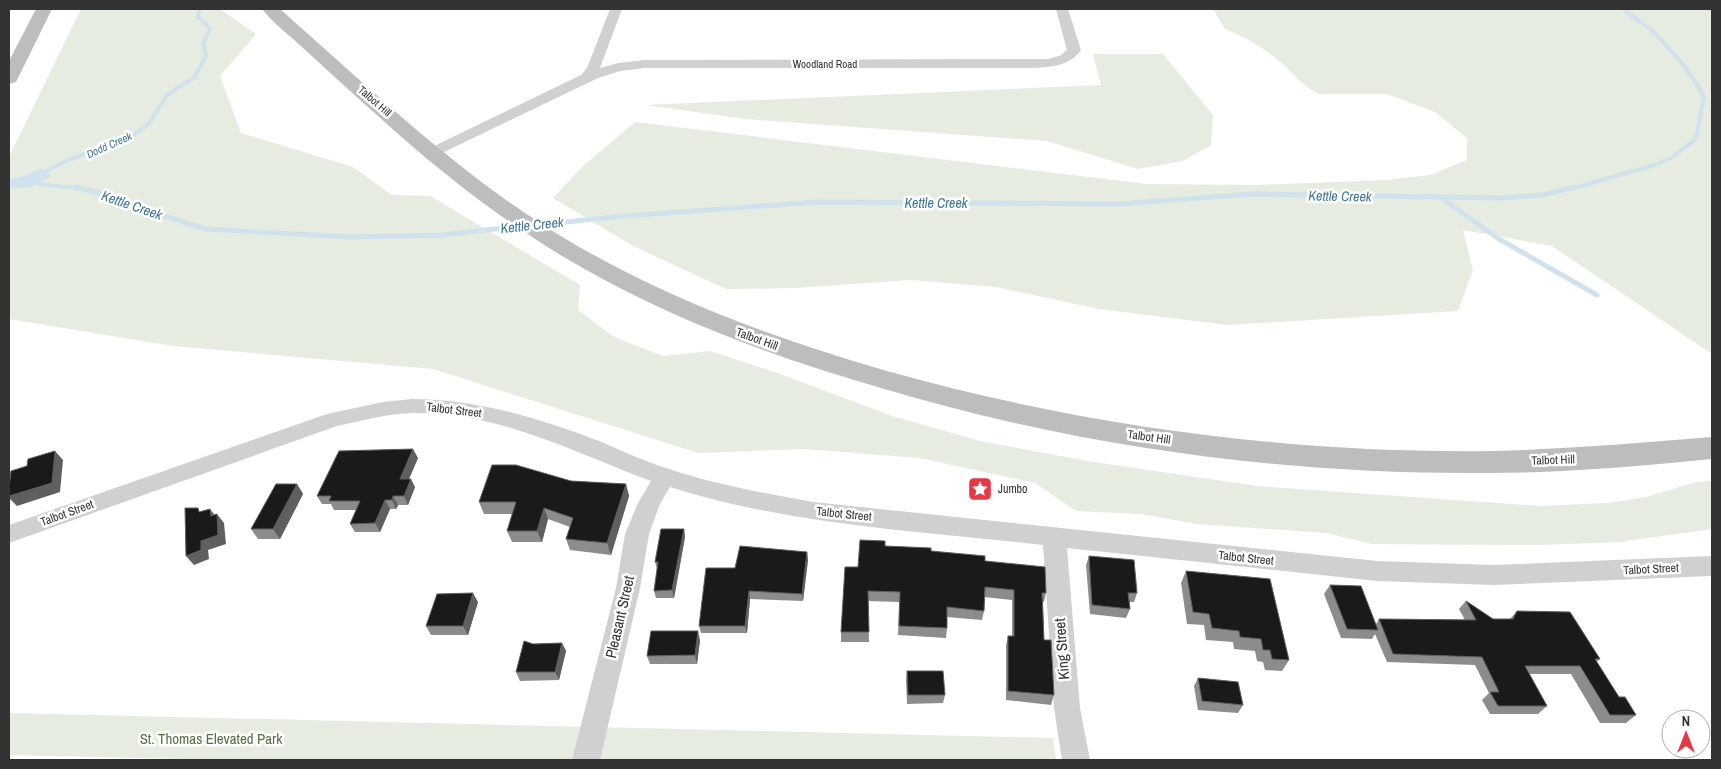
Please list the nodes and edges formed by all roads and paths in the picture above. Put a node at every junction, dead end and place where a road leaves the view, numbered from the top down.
1 (44, 9) edge
2 (270, 9) edge
3 (616, 9) edge
4 (1062, 9) edge
5 (587, 77) junction
6 (9, 78) edge
7 (433, 152) junction
8 (1712, 448) edge
9 (664, 477) junction
10 (9, 534) edge
11 (1054, 536) junction
12 (1712, 566) edge
13 (586, 760) edge
14 (1076, 760) edge

1 - 6 main road
2 - 7 main road, Talbot Hill
3 - 5 street
4 - 5 street, Woodland Road
5 - 7 street, Woodland Road
7 - 8 main road, Talbot Hill
9 - 10 street, Talbot Street
9 - 11 street, Talbot Street
9 - 13 street, Pleasant Street
11 - 12 street, Talbot Street
11 - 14 street, King Street

